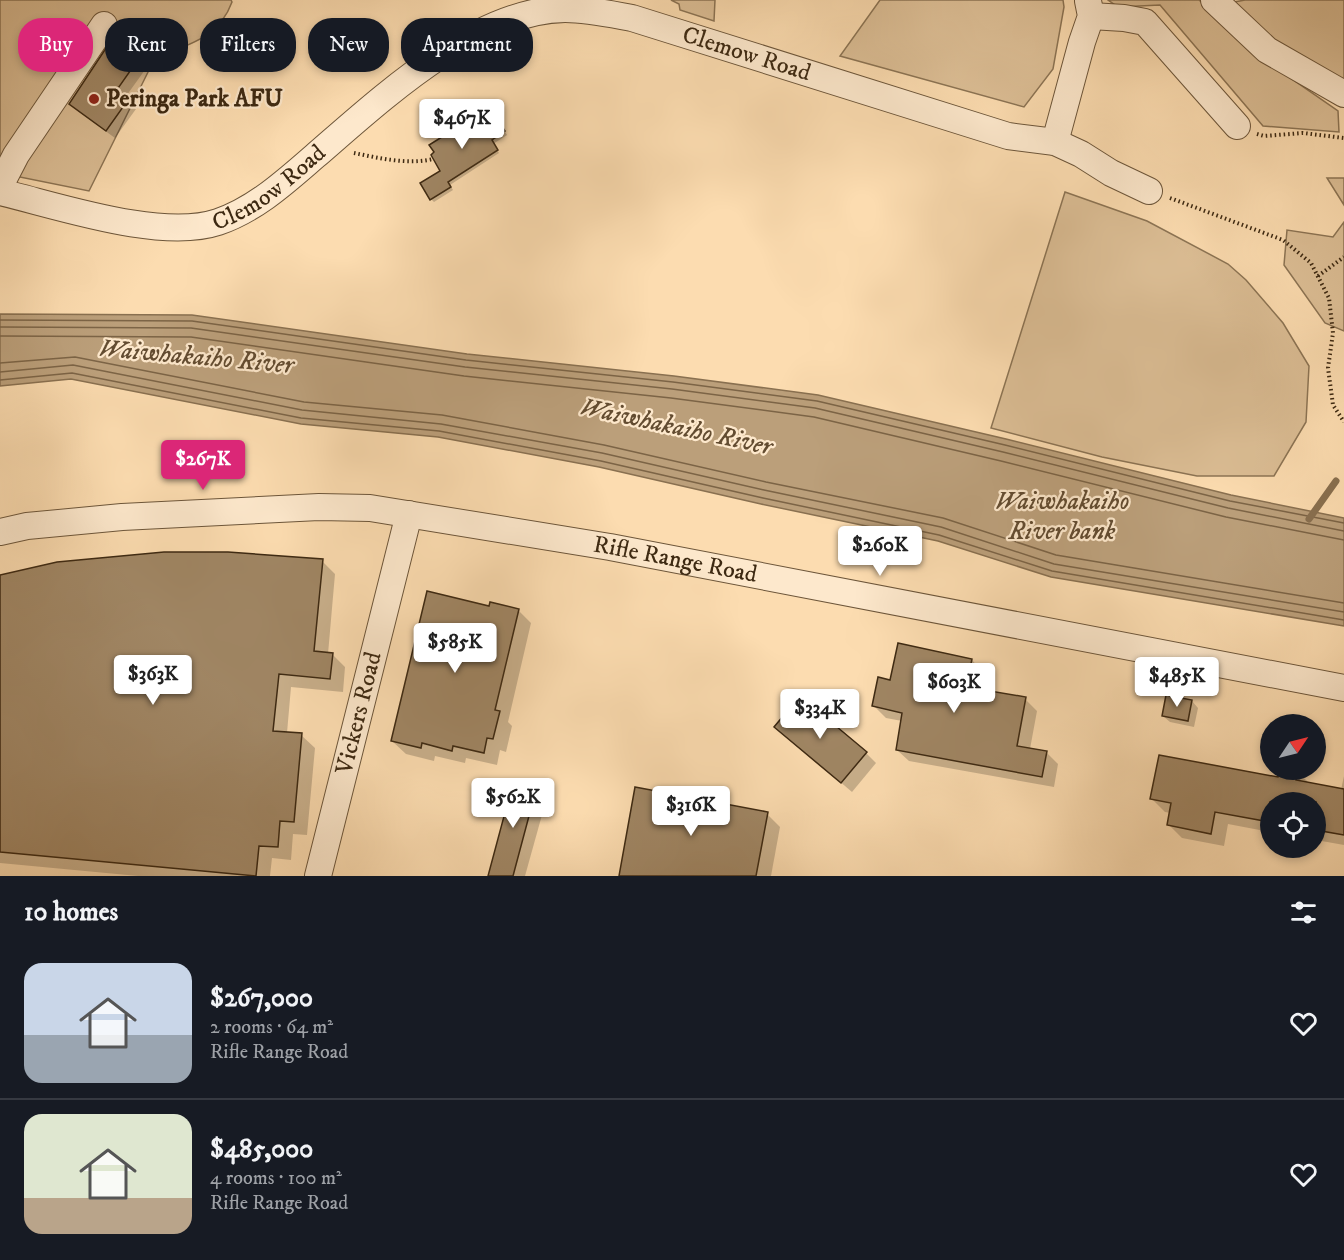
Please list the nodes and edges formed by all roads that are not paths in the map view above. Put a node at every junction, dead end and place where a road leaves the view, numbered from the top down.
1 (1214, 0) edge
2 (1090, 8) edge
3 (104, 25) dead end
4 (1344, 94) edge
5 (1237, 126) road end
6 (1055, 142) junction
7 (0, 186) edge
8 (1149, 191) road end
9 (0, 192) edge
10 (408, 514) junction
11 (0, 532) edge
12 (1344, 688) edge
13 (318, 876) edge

1 - 4 street
2 - 5 street
2 - 6 street
3 - 7 street
6 - 8 street, Clemow Road
6 - 9 street, Clemow Road
10 - 11 street, Rifle Range Road
10 - 12 street, Rifle Range Road
10 - 13 street, Vickers Road

